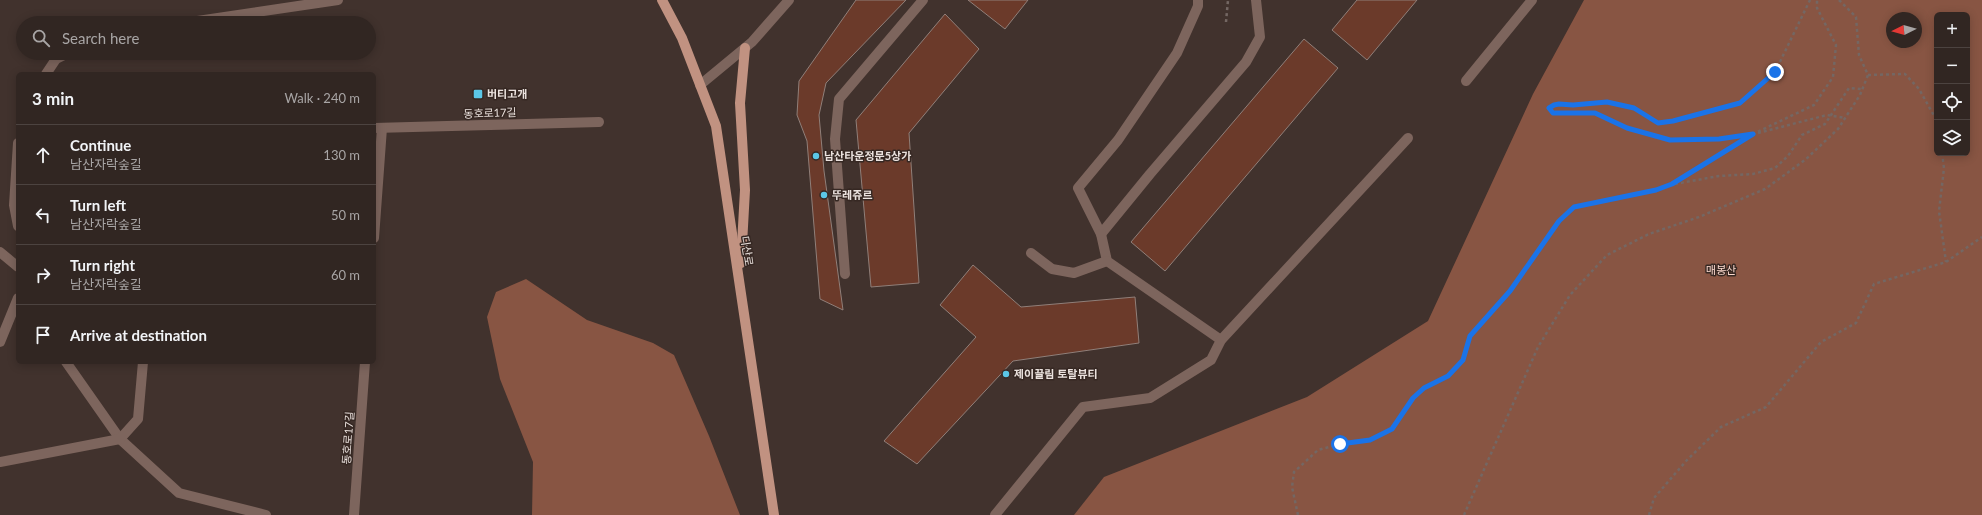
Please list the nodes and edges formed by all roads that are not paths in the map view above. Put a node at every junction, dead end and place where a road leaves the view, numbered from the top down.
1 (338, 0) edge
2 (662, 0) edge
3 (789, 0) edge
4 (923, 0) edge
5 (1198, 0) edge
6 (1256, 0) edge
7 (1532, 0) edge
8 (231, 16) edge
9 (745, 48) junction
10 (55, 60) edge
11 (47, 72) edge
12 (1466, 81) dead end
13 (700, 85) junction
14 (599, 122) dead end
15 (378, 128) edge
16 (1408, 138) dead end
17 (16, 174) edge
18 (376, 183) edge
19 (16, 216) edge
20 (1101, 234) junction
21 (0, 252) edge
22 (1031, 253) dead end
23 (1107, 261) junction
24 (16, 266) edge
25 (845, 274) dead end
26 (740, 285) junction
27 (16, 303) edge
28 (1221, 340) junction
29 (0, 342) edge
30 (67, 364) edge
31 (143, 364) edge
32 (365, 364) edge
33 (120, 439) junction
34 (0, 462) edge
35 (249, 513) edge
36 (266, 515) edge
37 (354, 515) edge
38 (774, 515) edge
39 (995, 515) edge

1 - 8 street
2 - 13 main road, 다산로
3 - 9 street
4 - 25 street
5 - 20 street
6 - 20 street
7 - 12 street
9 - 13 street
9 - 26 main road
10 - 11 street
13 - 26 main road, 다산로
14 - 15 street, 동호로17길
15 - 18 street, 동호로17길
16 - 28 street
17 - 19 street
20 - 23 street
21 - 24 street
22 - 23 street
23 - 28 street
26 - 38 main road, 다산로
27 - 29 street
28 - 39 street
30 - 33 street
31 - 33 street
32 - 37 street, 동호로17길
33 - 34 street
33 - 35 street
35 - 36 street

